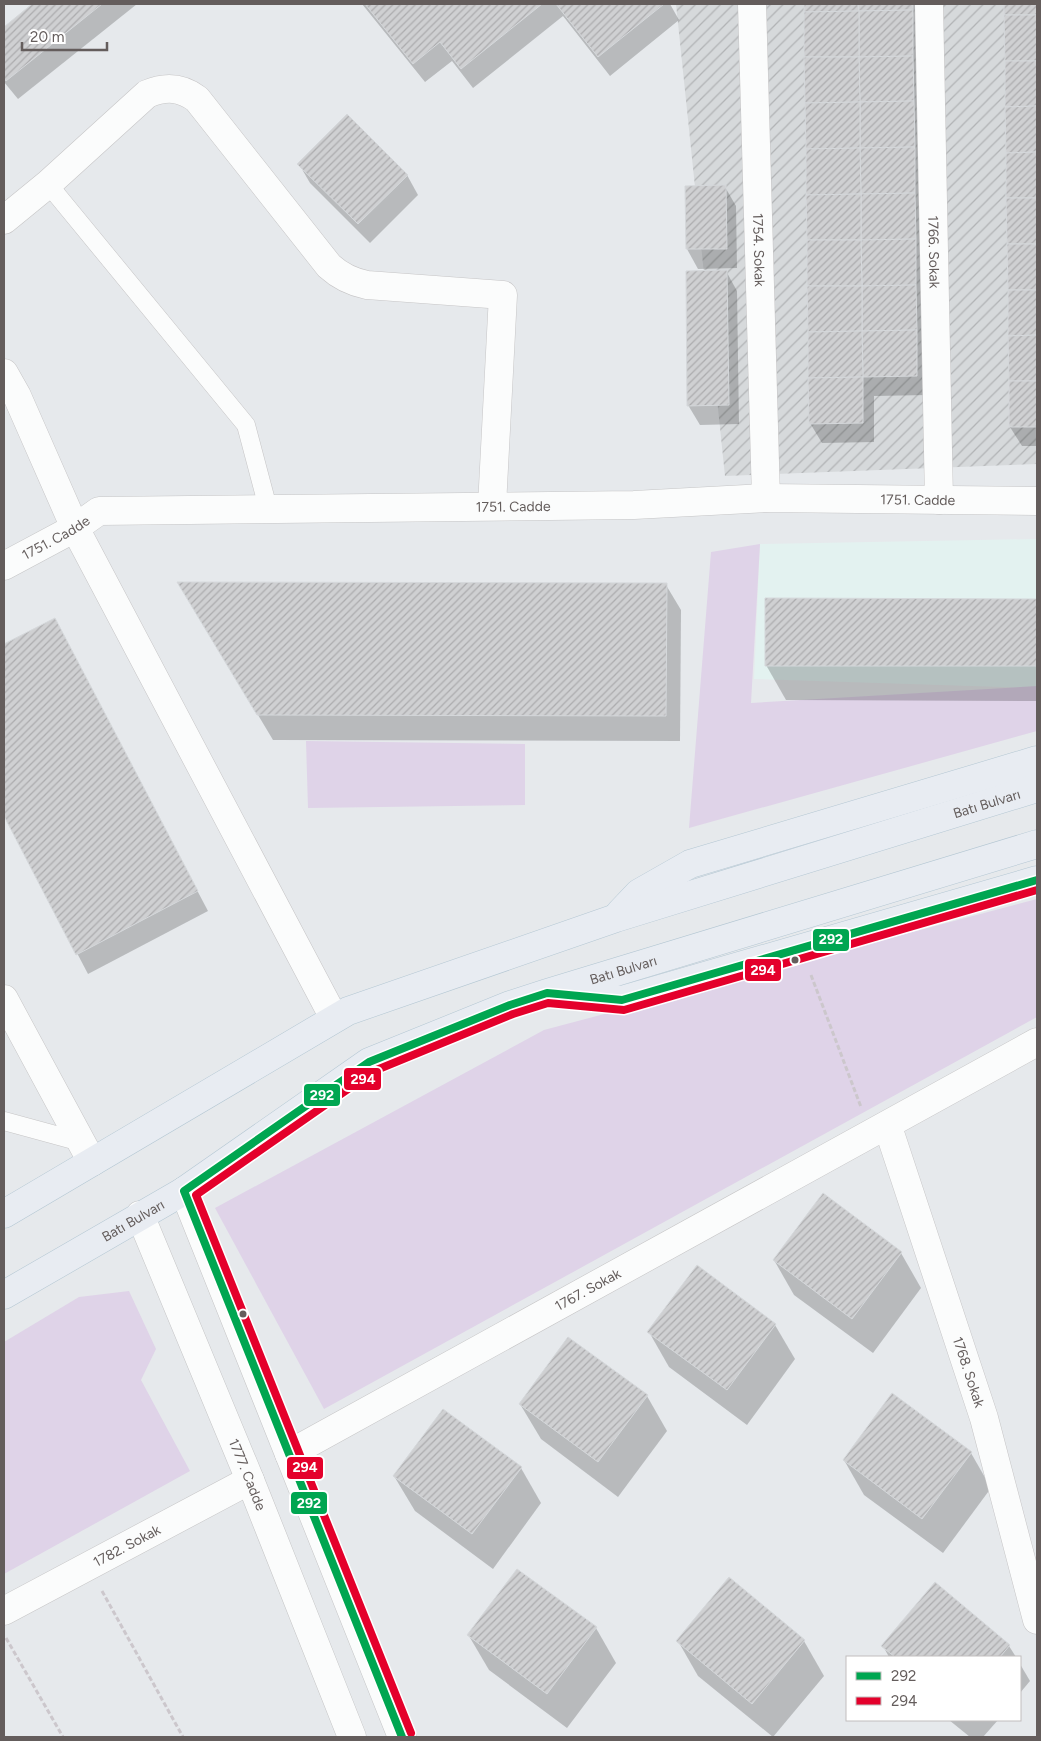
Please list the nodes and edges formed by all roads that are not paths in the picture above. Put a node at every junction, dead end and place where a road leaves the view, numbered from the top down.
1 (752, 4) edge
2 (929, 4) edge
3 (48, 184) junction
4 (4, 220) edge
5 (4, 373) edge
6 (766, 498) junction
7 (939, 500) junction
8 (1037, 501) edge
9 (492, 506) junction
10 (268, 508) junction
11 (75, 528) junction
12 (4, 566) edge
13 (1037, 760) edge
14 (1037, 788) edge
15 (1037, 844) edge
16 (1037, 880) edge
17 (616, 918) junction
18 (547, 993) junction
19 (4, 999) edge
20 (334, 1018) junction
21 (1037, 1042) edge
22 (4, 1121) edge
23 (879, 1131) junction
24 (86, 1152) junction
25 (184, 1191) junction
26 (4, 1214) edge
27 (140, 1215) junction
28 (4, 1295) edge
29 (289, 1454) junction
30 (250, 1480) junction
31 (4, 1611) edge
32 (1037, 1620) edge
33 (352, 1737) edge
34 (402, 1737) edge

1 - 6 street, 1754. Sokak
2 - 7 street, 1766. Sokak
3 - 4 street
3 - 9 street
3 - 10 lane
5 - 11 street
6 - 7 street, 1751. Cadde
6 - 9 street, 1751. Cadde
7 - 8 street, 1751. Cadde
9 - 10 street, 1751. Cadde
10 - 11 street, 1751. Cadde
11 - 12 street, 1751. Cadde
11 - 20 street
13 - 17 main road
14 - 17 main road, Batı Bulvarı
15 - 18 main road, Batı Bulvarı
16 - 18 main road
17 - 20 main road, Batı Bulvarı
18 - 25 main road, Batı Bulvarı
19 - 24 street
20 - 24 main road, Batı Bulvarı
21 - 23 street, 1767. Sokak
22 - 24 lane
23 - 29 street, 1767. Sokak
23 - 32 street, 1768. Sokak
24 - 26 main road, Batı Bulvarı
25 - 27 main road, Batı Bulvarı
25 - 29 street
27 - 28 main road, Batı Bulvarı
27 - 30 street, 1777. Cadde
29 - 34 street
30 - 31 street, 1782. Sokak
30 - 33 street, 1777. Cadde

